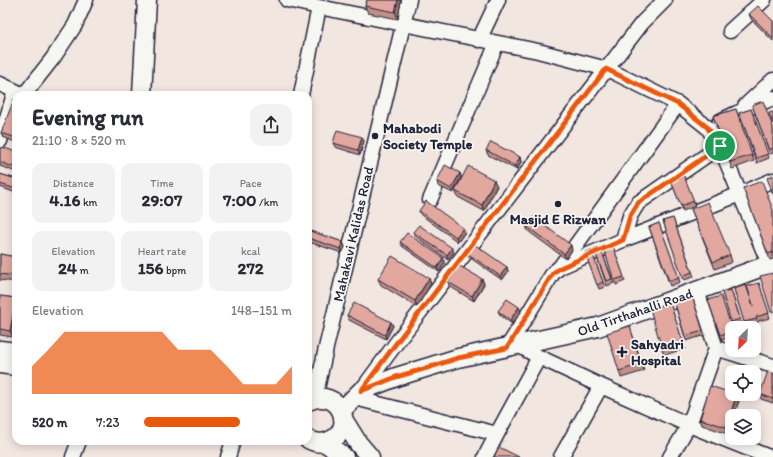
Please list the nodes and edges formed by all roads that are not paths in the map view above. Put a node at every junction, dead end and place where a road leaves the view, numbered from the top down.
1 (86, 0) edge
2 (147, 0) edge
3 (287, 0) edge
4 (409, 0) edge
5 (498, 0) edge
6 (665, 0) edge
7 (764, 0) edge
8 (319, 7) junction
9 (403, 23) junction
10 (730, 31) dead end
11 (479, 40) junction
12 (497, 43) junction
13 (606, 69) junction
14 (773, 80) edge
15 (0, 84) edge
16 (15, 91) edge
17 (21, 91) edge
18 (142, 91) edge
19 (302, 91) edge
20 (773, 98) edge
21 (678, 104) junction
22 (12, 111) edge
23 (737, 113) junction
24 (707, 127) junction
25 (0, 141) edge
26 (720, 146) junction
27 (773, 180) edge
28 (740, 194) junction
29 (430, 200) dead end
30 (623, 240) junction
31 (771, 263) edge
32 (560, 268) junction
33 (697, 291) junction
34 (512, 346) junction
35 (716, 348) junction
36 (0, 350) edge
37 (12, 352) edge
38 (539, 357) junction
39 (0, 364) edge
40 (12, 366) edge
41 (773, 366) edge
42 (601, 386) junction
43 (358, 394) junction
44 (312, 396) edge
45 (312, 399) edge
46 (342, 415) junction
47 (689, 425) junction
48 (497, 434) junction
49 (78, 445) edge
50 (232, 445) edge
51 (315, 447) edge
52 (73, 457) edge
53 (228, 457) edge
54 (344, 457) edge
55 (370, 457) edge
56 (485, 457) edge
57 (561, 457) edge
58 (670, 457) edge
59 (769, 457) edge

1 - 17 street
2 - 18 main road
3 - 8 street
4 - 9 street, Mahakavi Kalidas Road
5 - 11 street
6 - 13 street
7 - 10 street
8 - 9 street
8 - 19 street
9 - 11 street
9 - 44 street, Mahakavi Kalidas Road
11 - 12 street
12 - 13 street
12 - 29 street
13 - 21 street
13 - 43 street
14 - 23 street
15 - 16 street
20 - 23 street
21 - 24 street
21 - 32 street
22 - 25 street
23 - 24 street
24 - 26 street
26 - 28 street
26 - 30 street
27 - 28 street
28 - 30 street
28 - 31 street
30 - 32 street
31 - 33 main road, Old Tirthahalli Road
32 - 34 street
33 - 34 main road, Old Tirthahalli Road
33 - 35 street
34 - 38 street
34 - 43 main road, Old Tirthahalli Road
35 - 41 street
35 - 47 street
36 - 37 main road
38 - 42 street
38 - 48 street
39 - 40 main road
42 - 47 street
42 - 57 street
43 - 46 main road, Old Tirthahalli Road
43 - 48 street
45 - 46 main road
46 - 51 main road, Old Tirthahalli Road
46 - 55 main road
47 - 58 street
47 - 59 street
48 - 56 street
49 - 52 street
50 - 53 street
51 - 54 main road

